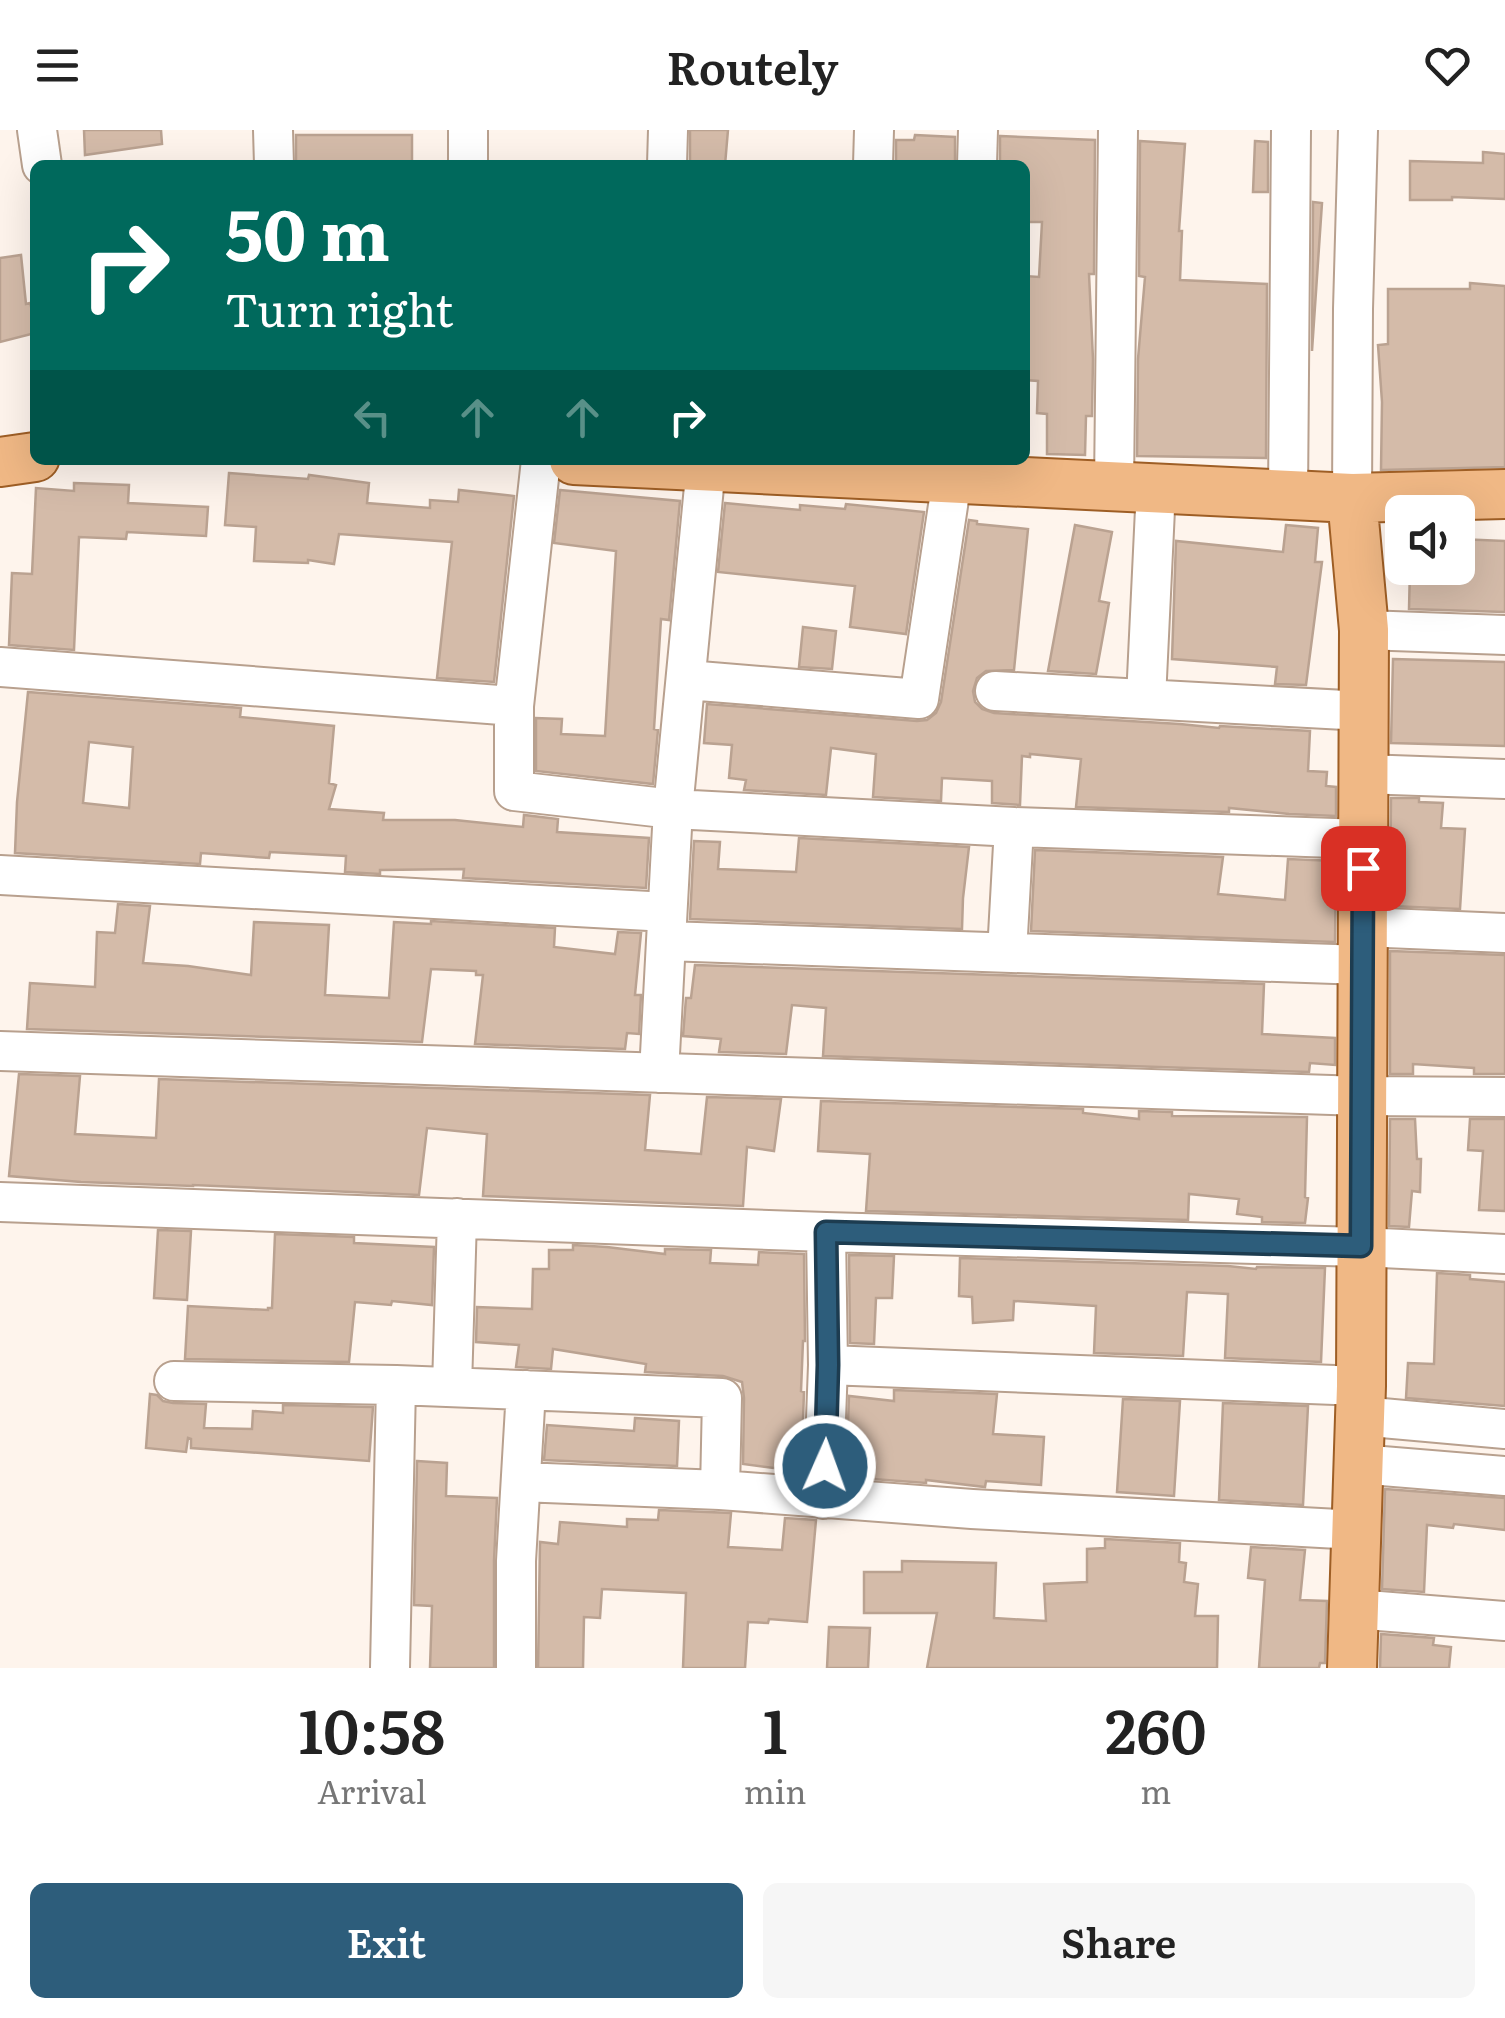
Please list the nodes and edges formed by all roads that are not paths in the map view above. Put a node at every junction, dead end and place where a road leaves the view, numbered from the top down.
1 (37, 130) edge
2 (272, 130) edge
3 (468, 130) edge
4 (668, 130) edge
5 (874, 130) edge
6 (978, 130) edge
7 (1118, 130) edge
8 (1291, 130) edge
9 (1358, 130) edge
10 (41, 160) edge
11 (274, 160) edge
12 (468, 160) edge
13 (666, 160) edge
14 (873, 160) edge
15 (978, 160) edge
16 (30, 458) edge
17 (0, 462) edge
18 (540, 465) edge
19 (692, 465) edge
20 (706, 466) junction
21 (863, 467) edge
22 (963, 473) edge
23 (1135, 487) junction
24 (1505, 494) edge
25 (1288, 495) junction
26 (1352, 498) junction
27 (1364, 630) junction
28 (1505, 636) edge
29 (0, 667) edge
30 (687, 680) junction
31 (996, 691) dead end
32 (1146, 699) junction
33 (514, 706) junction
34 (1364, 712) junction
35 (1363, 774) junction
36 (1505, 778) edge
37 (673, 810) junction
38 (1014, 826) junction
39 (1363, 839) junction
40 (0, 875) edge
41 (667, 926) junction
42 (1505, 933) edge
43 (1363, 946) junction
44 (1007, 953) junction
45 (0, 1051) edge
46 (659, 1072) junction
47 (1362, 1096) junction
48 (1505, 1097) edge
49 (0, 1202) edge
50 (457, 1218) junction
51 (826, 1232) junction
52 (1361, 1246) junction
53 (1505, 1254) edge
54 (828, 1365) junction
55 (174, 1381) dead end
56 (396, 1384) junction
57 (452, 1388) junction
58 (526, 1390) junction
59 (1360, 1401) junction
60 (1505, 1430) edge
61 (1358, 1464) junction
62 (1505, 1476) edge
63 (521, 1482) junction
64 (720, 1490) junction
65 (823, 1500) junction
66 (1356, 1530) junction
67 (1354, 1609) junction
68 (1505, 1621) edge
69 (390, 1668) edge
70 (516, 1668) edge
71 (1352, 1668) edge

1 - 10 street
2 - 11 street
3 - 12 street
4 - 13 street
5 - 14 street
6 - 15 street
7 - 23 street
8 - 25 street
9 - 26 street
16 - 17 main road
18 - 33 street
19 - 20 main road
20 - 21 main road
20 - 30 street
21 - 22 main road
22 - 23 main road
22 - 30 street
23 - 25 main road
23 - 32 street
24 - 26 main road
25 - 26 main road
26 - 27 main road
27 - 28 street
27 - 34 main road
29 - 33 street
30 - 37 street
31 - 32 street
32 - 34 street
33 - 37 street
34 - 35 main road
35 - 36 street
35 - 39 main road
37 - 38 street
37 - 41 street
38 - 39 street
38 - 44 street
39 - 43 main road
40 - 41 street
41 - 44 street
41 - 46 street
42 - 43 street
43 - 44 street
43 - 47 main road
45 - 46 street
46 - 47 street
47 - 48 street
47 - 52 main road
49 - 50 street
50 - 51 street
50 - 57 street
51 - 52 street
51 - 54 street
52 - 53 street
52 - 59 main road
54 - 59 street
54 - 65 street
55 - 56 street
56 - 57 street
56 - 69 street
57 - 58 street
58 - 63 street
58 - 64 street
59 - 60 street
59 - 61 main road
61 - 62 street
61 - 66 main road
63 - 64 street
63 - 70 street
64 - 65 street
65 - 66 street
66 - 67 main road
67 - 68 street
67 - 71 main road

